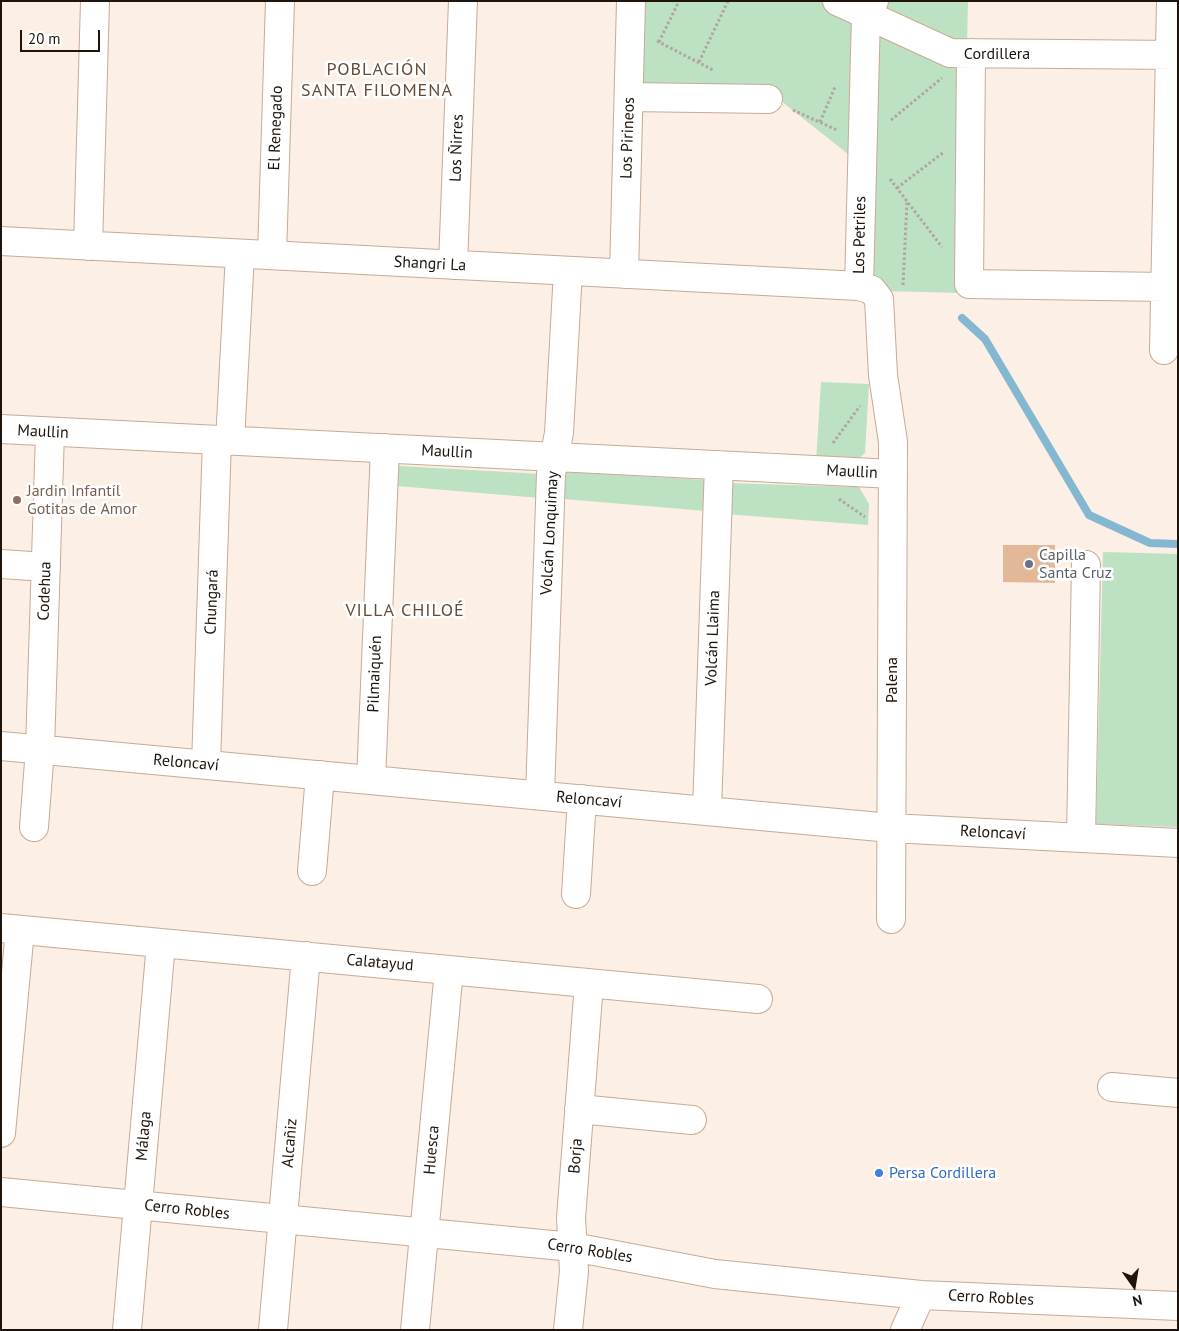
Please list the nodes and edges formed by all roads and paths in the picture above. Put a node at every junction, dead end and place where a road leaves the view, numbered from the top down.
1 (95, 1) edge
2 (280, 1) edge
3 (463, 1) edge
4 (631, 1) edge
5 (679, 1) edge
6 (728, 1) edge
7 (837, 1) edge
8 (1171, 1) edge
9 (870, 8) edge
10 (659, 42) dead end
11 (971, 54) junction
12 (1174, 55) edge
13 (699, 62) dead end
14 (629, 97) junction
15 (768, 99) dead end
16 (971, 131) junction
17 (863, 143) junction
18 (896, 188) junction
19 (907, 202) junction
20 (1, 241) edge
21 (88, 246) junction
22 (240, 254) junction
23 (272, 255) junction
24 (453, 265) junction
25 (568, 271) junction
26 (624, 274) junction
27 (969, 284) junction
28 (1165, 287) junction
29 (869, 293) junction
30 (1164, 350) dead end
31 (883, 375) junction
32 (1, 430) edge
33 (50, 432) junction
34 (224, 441) junction
35 (893, 442) joint
36 (385, 448) junction
37 (555, 457) junction
38 (719, 465) junction
39 (813, 470) junction
40 (893, 474) junction
41 (838, 498) dead end
42 (893, 538) junction
43 (1, 564) edge
44 (1086, 565) dead end
45 (46, 566) junction
46 (1, 746) edge
47 (40, 749) junction
48 (206, 764) junction
49 (320, 775) junction
50 (371, 780) junction
51 (540, 795) junction
52 (582, 799) junction
53 (707, 810) junction
54 (34, 827) dead end
55 (891, 828) junction
56 (1081, 838) junction
57 (1178, 844) edge
58 (312, 871) dead end
59 (576, 894) dead end
60 (891, 919) dead end
61 (11, 929) edge
62 (162, 943) junction
63 (306, 956) junction
64 (449, 970) junction
65 (589, 983) junction
66 (758, 999) dead end
67 (1112, 1087) dead end
68 (1178, 1093) edge
69 (579, 1110) junction
70 (692, 1120) dead end
71 (1, 1133) edge
72 (1, 1192) edge
73 (138, 1205) junction
74 (283, 1219) junction
75 (424, 1232) junction
76 (573, 1247) junction
77 (921, 1294) junction
78 (1178, 1306) edge
79 (127, 1330) edge
80 (273, 1330) edge
81 (415, 1330) edge
82 (568, 1330) edge
83 (905, 1330) edge

1 - 21 street
2 - 23 street, El Renegado
3 - 24 street, Los Ñirres
4 - 14 street, Los Pirineos
5 - 10 path
6 - 13 path
7 - 9 street, Cordillera
8 - 12 street
9 - 11 street, Cordillera
9 - 17 street, Los Petriles
11 - 12 street, Cordillera
11 - 16 street
11 - 17 path
12 - 28 street
14 - 15 street
14 - 26 street, Los Pirineos
16 - 18 path
16 - 27 street
17 - 18 path
17 - 29 street, Los Petriles
18 - 19 path
19 - 27 path
19 - 29 path
20 - 21 street, Shangri La
21 - 22 street, Shangri La
22 - 23 street, Shangri La
22 - 34 street, Chungará
23 - 24 street, Shangri La
24 - 25 street, Shangri La
25 - 26 street, Shangri La
25 - 37 street, Volcán Lonquimay
26 - 29 street, Shangri La
27 - 28 street
28 - 30 street
29 - 31 street, Los Petriles
31 - 35 street, Los Petriles
31 - 39 path
32 - 33 street, Maullin
33 - 34 street, Maullin
33 - 45 street, Codehua
34 - 36 street, Maullin
34 - 48 street, Chungará
35 - 40 street, Palena
36 - 37 street, Maullin
36 - 50 street, Pilmaiquén
37 - 38 street, Maullin
37 - 51 street, Volcán Lonquimay
38 - 39 street, Maullin
38 - 53 street, Volcán Llaima
39 - 40 street, Maullin
40 - 42 street, Palena
41 - 42 path
42 - 55 street, Palena
43 - 45 street
44 - 56 street
45 - 47 street, Codehua
46 - 47 street, Reloncaví
47 - 48 street, Reloncaví
47 - 54 street, Codehua
48 - 49 street, Reloncaví
49 - 50 street, Reloncaví
49 - 58 street
50 - 51 street, Reloncaví
51 - 52 street, Reloncaví
52 - 53 street, Reloncaví
52 - 59 street
53 - 55 street, Reloncaví
55 - 56 street, Reloncaví
55 - 60 street, Palena
56 - 57 street, Reloncaví
61 - 62 street, Calatayud
61 - 71 street
62 - 63 street, Calatayud
62 - 73 street, Málaga
63 - 64 street, Calatayud
63 - 74 street, Alcañiz
64 - 65 street, Calatayud
64 - 75 street, Huesca
65 - 66 street, Calatayud
65 - 69 street, Borja
67 - 68 street
69 - 70 street
69 - 76 street, Borja
72 - 73 street, Cerro Robles
73 - 74 street, Cerro Robles
73 - 79 street, Málaga
74 - 75 street, Cerro Robles
74 - 80 street, Alcañiz
75 - 76 street, Cerro Robles
75 - 81 street, Huesca
76 - 77 street, Cerro Robles
76 - 82 street, Borja
77 - 78 street, Cerro Robles
77 - 83 street

